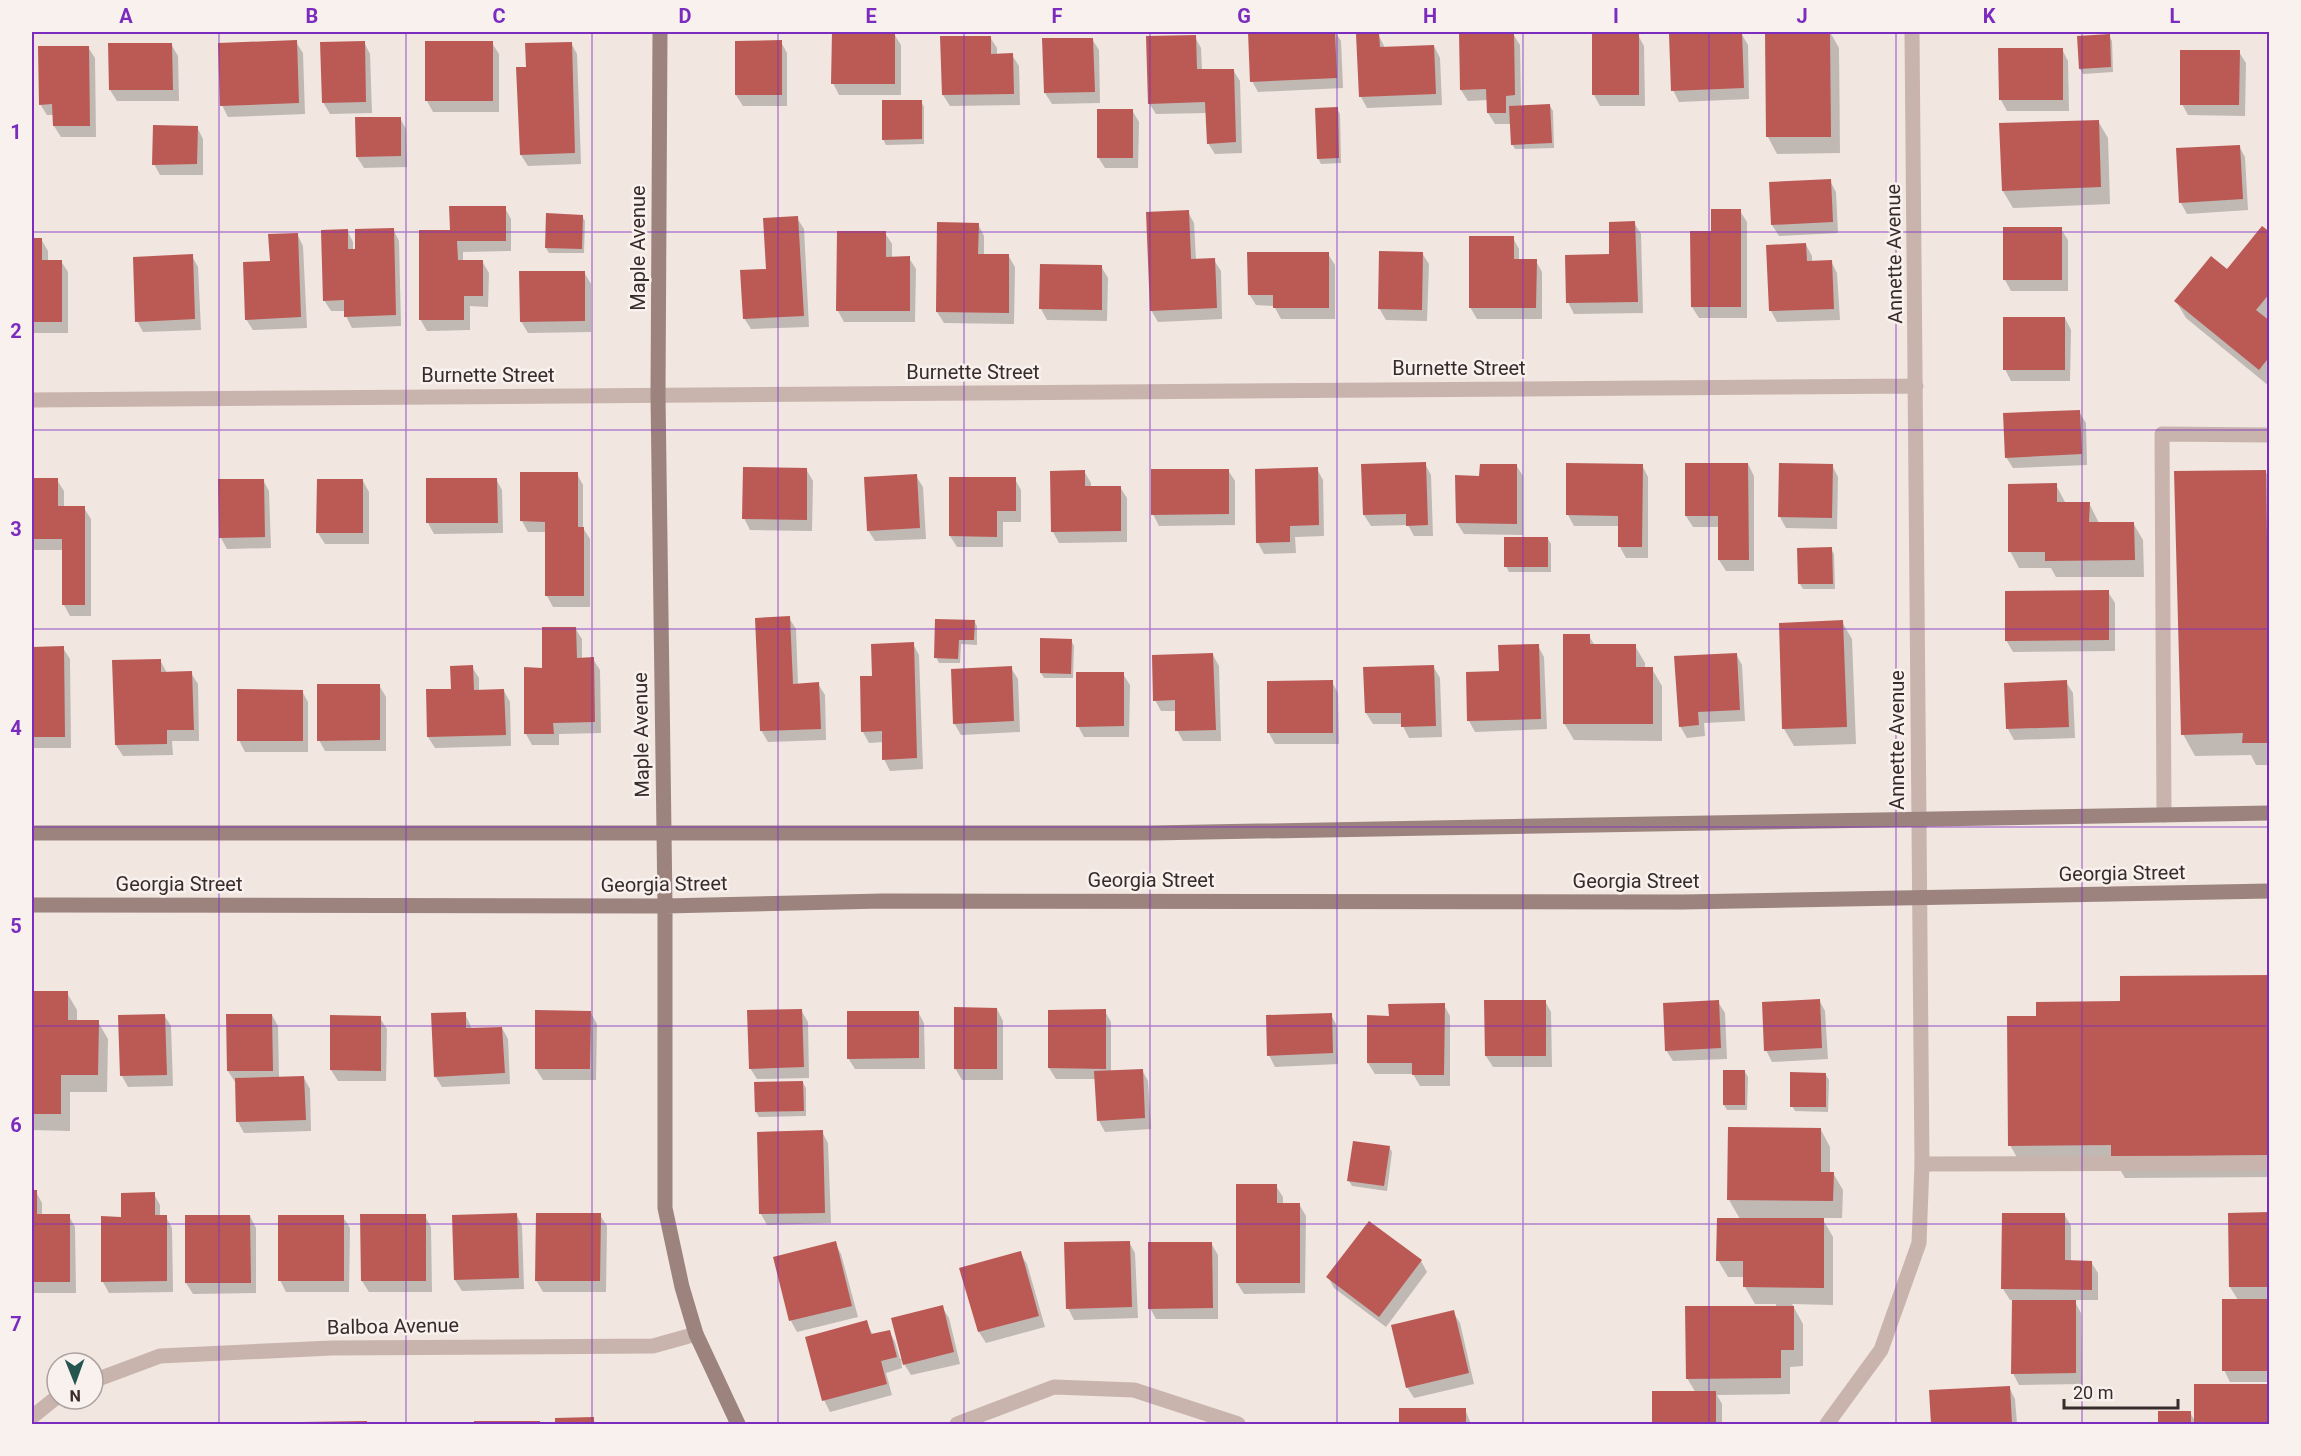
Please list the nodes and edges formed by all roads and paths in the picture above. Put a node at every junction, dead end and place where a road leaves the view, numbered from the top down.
1 (660, 32) edge
2 (1912, 32) edge
3 (1916, 386) junction
4 (658, 395) junction
5 (32, 399) edge
6 (2270, 435) edge
7 (2270, 813) edge
8 (2164, 815) junction
9 (1919, 819) junction
10 (664, 832) junction
11 (32, 833) edge
12 (2270, 891) edge
13 (1919, 898) junction
14 (32, 905) edge
15 (665, 906) junction
16 (2270, 1163) edge
17 (1922, 1164) junction
18 (696, 1334) junction
19 (105, 1377) edge
20 (45, 1406) edge
21 (32, 1417) edge
22 (738, 1425) edge
23 (957, 1425) edge
24 (1238, 1425) edge
25 (1827, 1425) edge

1 - 4 main road, Maple Avenue
2 - 3 street, Annette Avenue
3 - 4 street, Burnette Street
3 - 9 street, Annette Avenue
4 - 5 street, Burnette Street
4 - 10 main road, Maple Avenue
6 - 8 street
7 - 8 main road
8 - 9 main road
9 - 10 main road
9 - 13 street, Annette Avenue
10 - 11 main road
10 - 15 main road, Maple Avenue
12 - 13 main road, Georgia Street
13 - 15 main road, Georgia Street
13 - 17 street, Annette Avenue
14 - 15 main road, Georgia Street
15 - 18 main road, Maple Avenue
16 - 17 street
17 - 25 street, Annette Avenue
18 - 19 street, Balboa Avenue
18 - 22 main road, Maple Avenue
20 - 21 street
23 - 24 street

